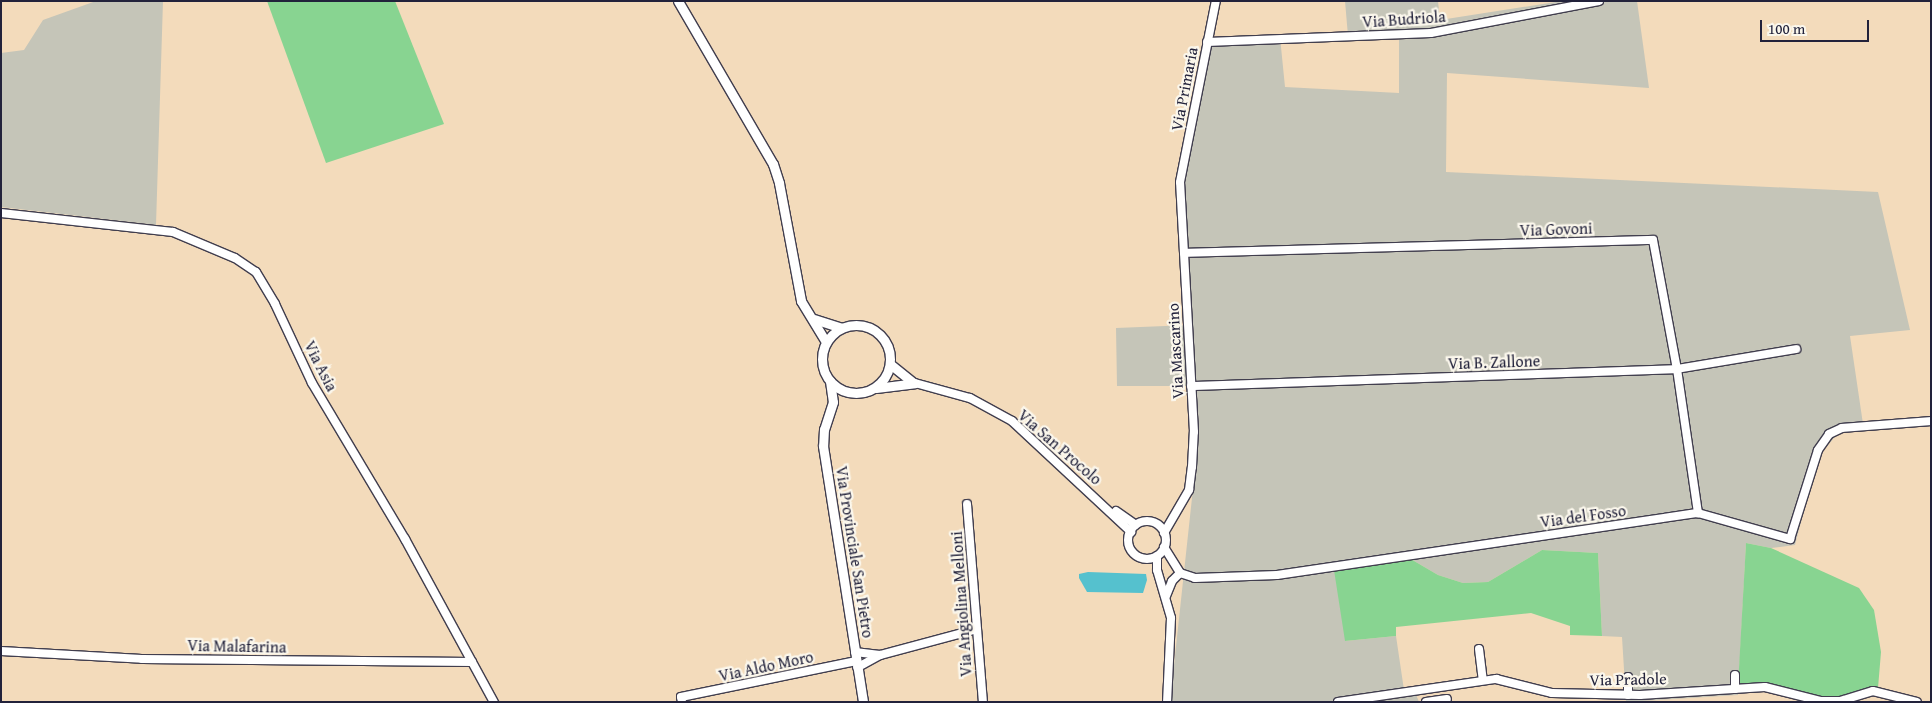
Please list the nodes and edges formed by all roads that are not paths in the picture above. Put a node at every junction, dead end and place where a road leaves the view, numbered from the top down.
1 (678, 1) edge
2 (1216, 1) edge
3 (1600, 1) edge
4 (1207, 42) junction
5 (1180, 182) joint
6 (1, 213) edge
7 (1184, 253) junction
8 (814, 319) junction
9 (841, 328) junction
10 (826, 342) junction
11 (1796, 349) dead end
12 (890, 364) junction
13 (1677, 369) junction
14 (830, 381) junction
15 (915, 383) junction
16 (1191, 386) junction
17 (875, 388) junction
18 (851, 393) junction
19 (832, 408) junction
20 (1931, 421) edge
21 (968, 504) dead end
22 (1698, 513) junction
23 (1176, 516) junction
24 (1158, 526) junction
25 (1133, 528) junction
26 (1164, 533) junction
27 (1160, 552) junction
28 (1148, 559) junction
29 (1157, 570) junction
30 (1180, 573) junction
31 (1166, 596) junction
32 (977, 629) junction
33 (1479, 648) dead end
34 (1, 651) edge
35 (880, 654) junction
36 (856, 660) junction
37 (472, 662) junction
38 (1735, 675) dead end
39 (1628, 677) dead end
40 (1483, 680) junction
41 (1443, 686) junction
42 (1735, 689) junction
43 (1628, 695) junction
44 (681, 700) edge
45 (1448, 700) edge
46 (494, 702) edge
47 (863, 702) edge
48 (983, 702) edge
49 (1167, 702) edge
50 (1338, 702) edge
51 (1426, 702) edge
52 (1917, 702) edge

1 - 8 main road
2 - 4 street, Via Primaria
3 - 4 street, Via Budriola
4 - 5 street, Via Primaria
5 - 7 street, Via Mascarino
6 - 37 street, Via Asia
7 - 13 street, Via Govoni
7 - 16 street, Via Mascarino
8 - 9 main road
8 - 10 main road
9 - 10 main road
9 - 12 main road
10 - 14 main road
11 - 13 street, Via B. Zallone
12 - 15 main road
12 - 17 main road
13 - 16 street, Via B. Zallone
13 - 22 street, Via Govoni
14 - 18 main road
14 - 19 main road
15 - 17 main road
15 - 25 street, Via San Procolo
16 - 23 street, Via Mascarino
17 - 18 main road
18 - 19 main road
19 - 36 main road, Via Provinciale San Pietro
20 - 22 street, Via del Fosso
21 - 32 street, Via Angiolina Melloni
22 - 30 street, Via del Fosso
23 - 24 street
23 - 26 street, Via Mascarino
24 - 25 street
24 - 26 street
25 - 28 street
26 - 27 street
27 - 28 street
27 - 29 street
27 - 30 street
28 - 29 street
29 - 31 street
30 - 31 street
31 - 49 street
32 - 35 street
32 - 48 street, Via Angiolina Melloni
33 - 40 street
34 - 37 street, Via Malafarina
35 - 36 street
35 - 36 street
36 - 44 street, Via Aldo Moro
36 - 47 main road, Via Provinciale San Pietro
37 - 46 street, Via Asia
38 - 42 street
39 - 43 street
40 - 41 street, Via Pradole
40 - 43 street, Via Pradole
41 - 45 street
41 - 50 street, Via Pradole
42 - 43 street, Via Pradole
42 - 52 street, Via Pradole
45 - 51 street

